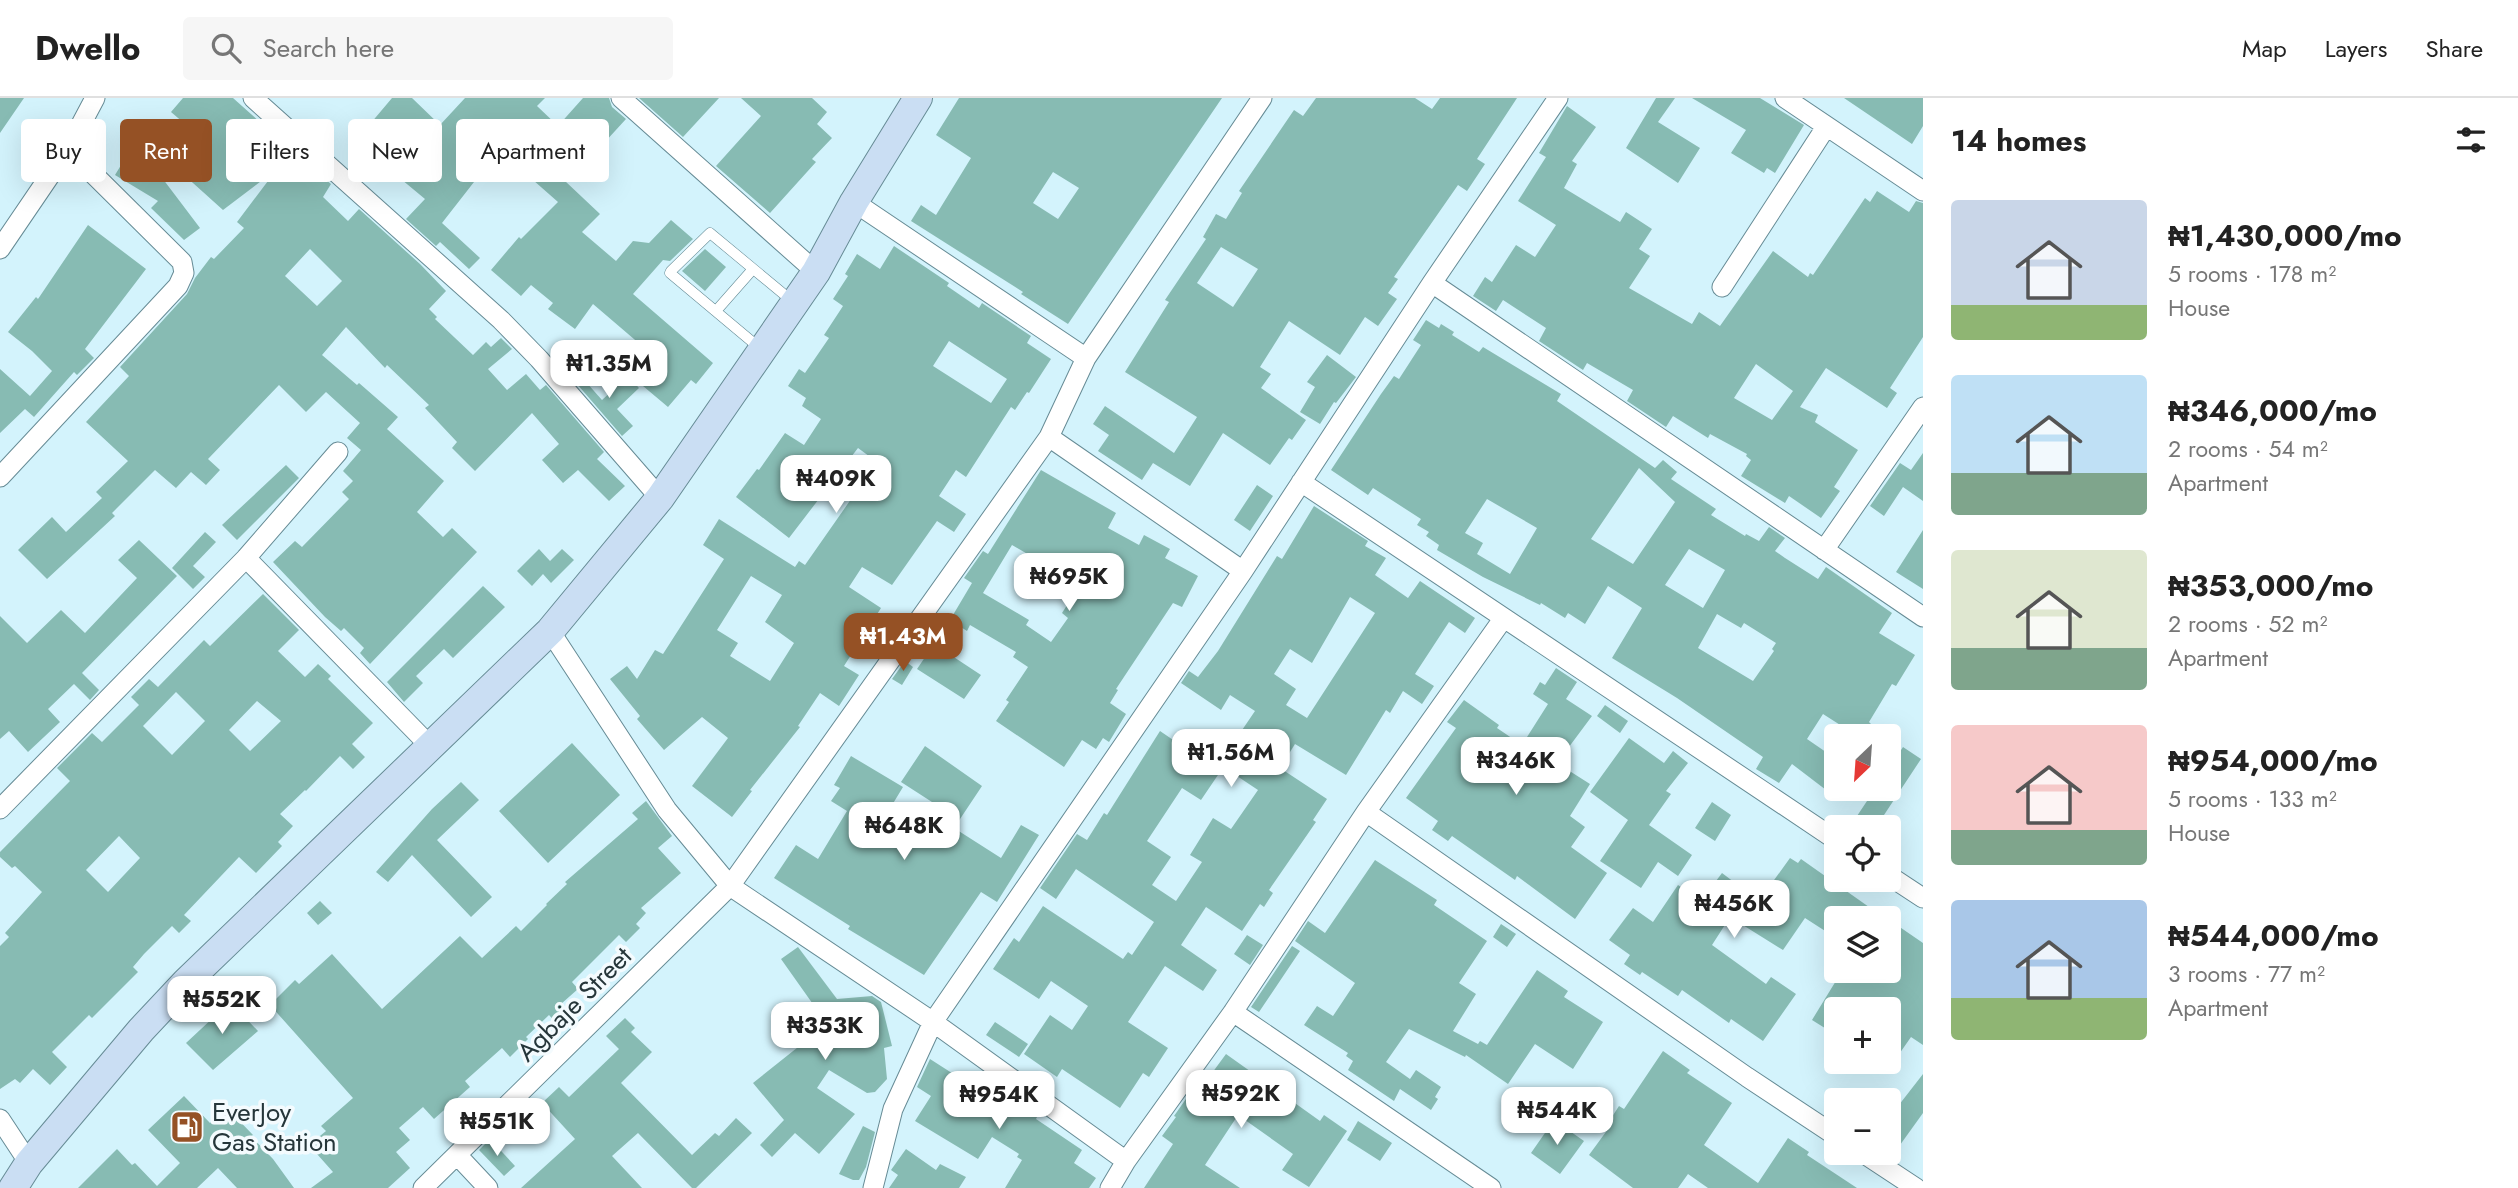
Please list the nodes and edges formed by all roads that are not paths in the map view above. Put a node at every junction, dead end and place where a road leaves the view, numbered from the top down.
1 (95, 98) edge
2 (253, 98) edge
3 (621, 98) edge
4 (918, 98) edge
5 (1262, 98) edge
6 (1558, 98) edge
7 (1785, 98) edge
8 (84, 119) edge
9 (1826, 127) junction
10 (46, 182) edge
11 (101, 182) edge
12 (1923, 191) edge
13 (855, 202) junction
14 (0, 249) edge
15 (753, 269) junction
16 (816, 272) junction
17 (1432, 283) junction
18 (1722, 287) dead end
19 (793, 303) junction
20 (716, 311) junction
21 (762, 350) junction
22 (1086, 358) junction
23 (1923, 407) edge
24 (1049, 438) junction
25 (338, 452) dead end
26 (0, 477) edge
27 (1301, 482) junction
28 (660, 498) junction
29 (1824, 550) junction
30 (246, 558) junction
31 (1243, 571) junction
32 (1923, 617) edge
33 (1503, 619) junction
34 (550, 631) junction
35 (430, 746) junction
36 (0, 809) edge
37 (1366, 811) junction
38 (1824, 832) edge
39 (1901, 884) edge
40 (730, 886) junction
41 (1923, 898) edge
42 (1233, 1012) junction
43 (933, 1022) junction
44 (0, 1119) edge
45 (1824, 1128) edge
46 (458, 1156) junction
47 (1126, 1161) junction
48 (29, 1163) junction
49 (1881, 1165) edge
50 (13, 1188) edge
51 (423, 1188) edge
52 (488, 1188) edge
53 (873, 1188) edge
54 (1110, 1188) edge
55 (1491, 1188) edge
56 (1916, 1188) edge

1 - 8 street
2 - 28 street
3 - 16 street
4 - 13 main road
5 - 22 street, Agbaje Street
6 - 17 street
7 - 9 street
9 - 12 street
9 - 18 street
10 - 14 street
11 - 26 street
13 - 16 main road
13 - 22 street
15 - 19 lane
15 - 20 lane
15 - 20 lane
16 - 19 main road
17 - 27 street
17 - 29 street
19 - 21 main road
20 - 21 lane
21 - 28 main road
22 - 24 street, Agbaje Street
23 - 29 street
24 - 31 street
24 - 40 street, Agbaje Street
25 - 30 street
27 - 31 street
27 - 33 street
28 - 34 main road
29 - 32 street
30 - 35 street
30 - 36 street
31 - 43 street
33 - 37 street
33 - 38 street
34 - 35 main road
34 - 40 street
35 - 48 main road
37 - 42 street
37 - 45 street
39 - 41 street
40 - 43 street
40 - 46 street, Agbaje Street
42 - 47 street
42 - 55 street
43 - 47 street
43 - 53 street
44 - 48 street
46 - 51 street, Agbaje Street
46 - 52 street
47 - 54 street
48 - 50 main road
49 - 56 street

